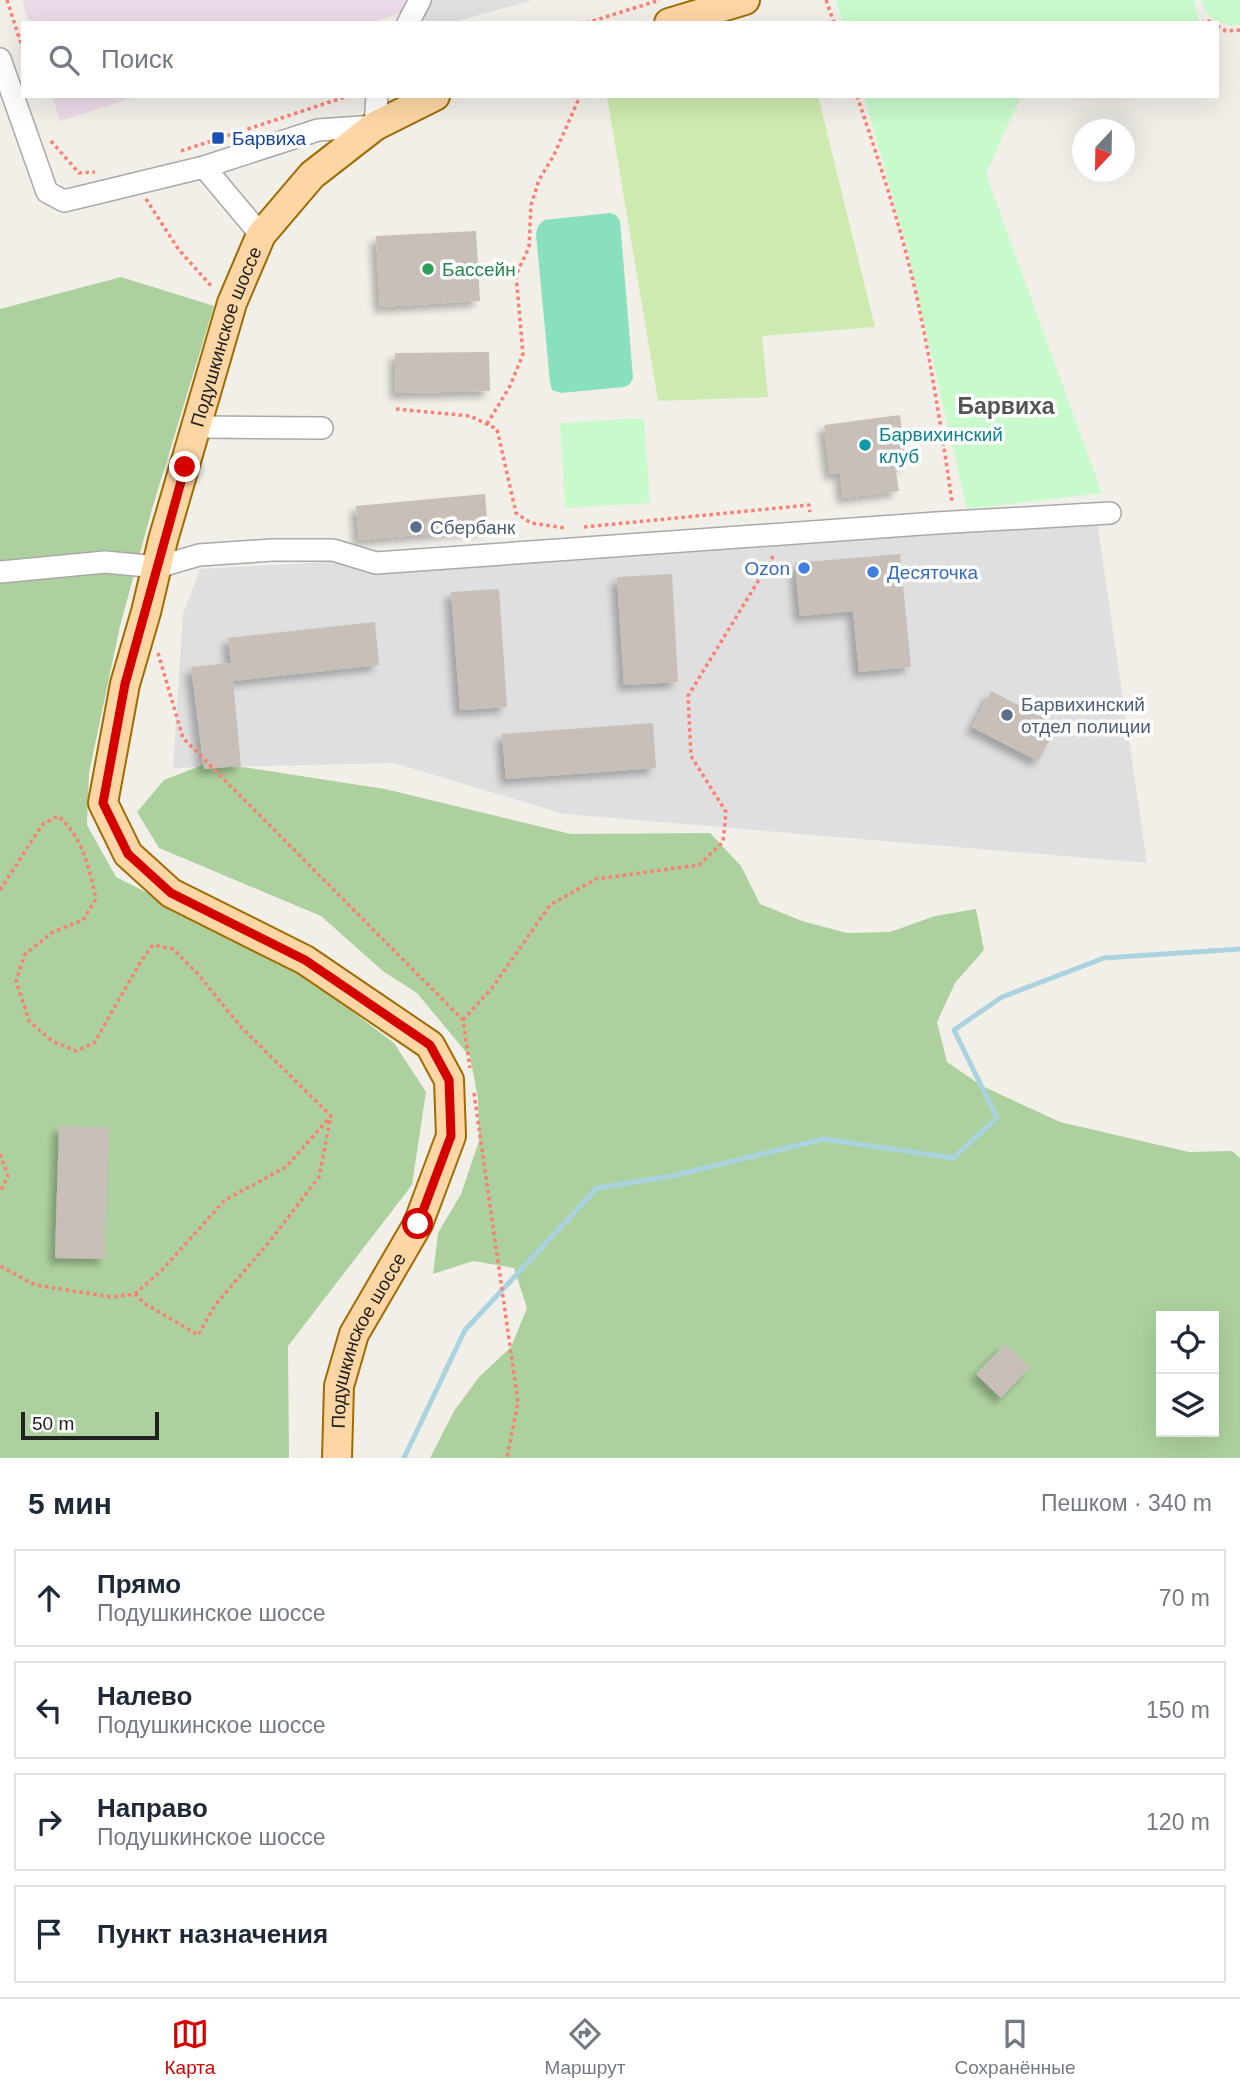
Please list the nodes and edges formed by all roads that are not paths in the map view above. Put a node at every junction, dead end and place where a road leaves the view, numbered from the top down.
1 (421, 0) edge
2 (745, 0) edge
3 (409, 21) edge
4 (676, 21) edge
5 (0, 59) edge
6 (377, 98) edge
7 (432, 98) edge
8 (375, 126) junction
9 (204, 167) junction
10 (261, 235) junction
11 (197, 427) junction
12 (322, 428) dead end
13 (1110, 513) dead end
14 (158, 567) junction
15 (0, 572) edge
16 (337, 1458) edge

1 - 3 street
2 - 4 main road
5 - 9 street
6 - 8 street
7 - 8 main road, Подушкинское шоссе
8 - 9 street
8 - 10 main road, Подушкинское шоссе
9 - 10 street
10 - 11 main road, Подушкинское шоссе
11 - 12 street
11 - 14 main road, Подушкинское шоссе
13 - 14 street
14 - 15 street
14 - 16 main road, Подушкинское шоссе

